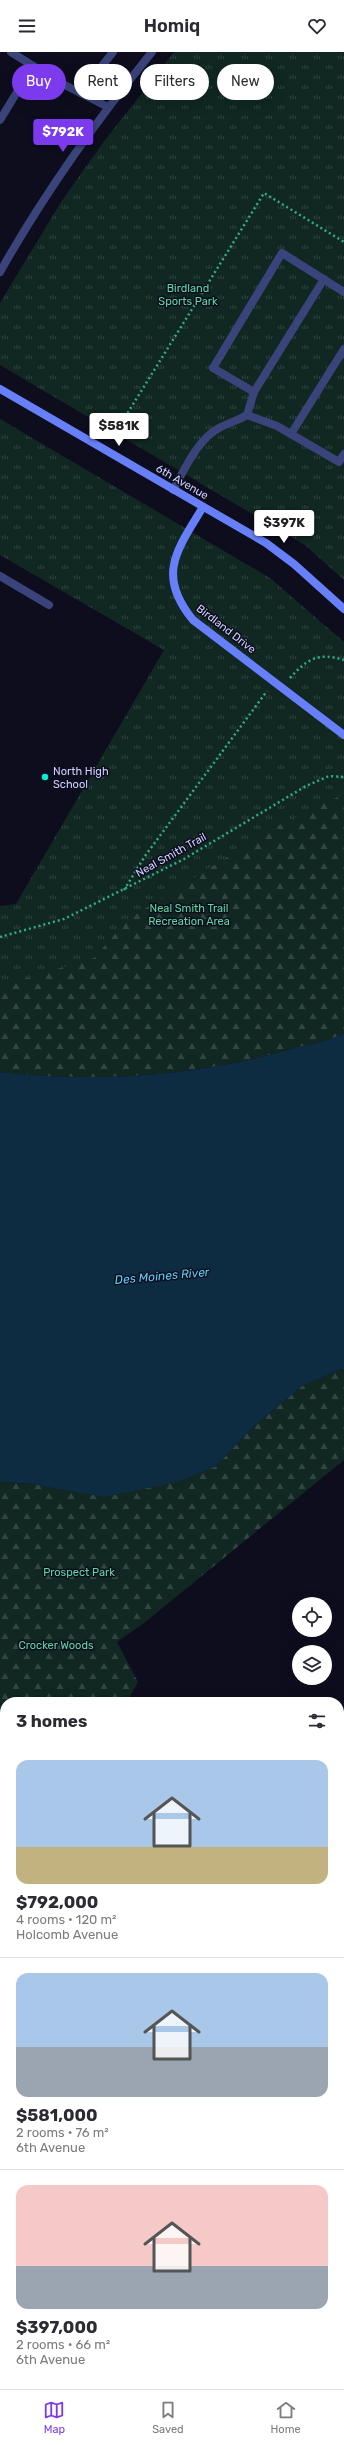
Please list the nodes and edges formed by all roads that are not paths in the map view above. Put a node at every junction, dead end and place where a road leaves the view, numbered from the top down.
1 (11, 52) edge
2 (113, 52) edge
3 (152, 52) edge
4 (30, 64) edge
5 (104, 64) edge
6 (12, 100) edge
7 (94, 100) edge
8 (108, 107) junction
9 (0, 120) edge
10 (0, 272) edge
11 (324, 279) junction
12 (344, 292) edge
13 (344, 349) edge
14 (0, 388) edge
15 (254, 392) junction
16 (247, 415) junction
17 (291, 434) junction
18 (344, 454) edge
19 (173, 490) junction
20 (203, 507) junction
21 (0, 576) edge
22 (49, 605) dead end
23 (344, 609) edge
24 (344, 735) edge

1 - 4 street
2 - 5 street
3 - 8 street
6 - 9 street
7 - 8 street
8 - 10 street
11 - 12 street
11 - 15 street
11 - 15 street
13 - 17 street
14 - 19 main road, 6th Avenue
15 - 16 street
16 - 17 street
16 - 19 street
17 - 18 street
19 - 20 main road, 6th Avenue
20 - 23 main road, 6th Avenue
20 - 24 main road, Birdland Drive
21 - 22 street

